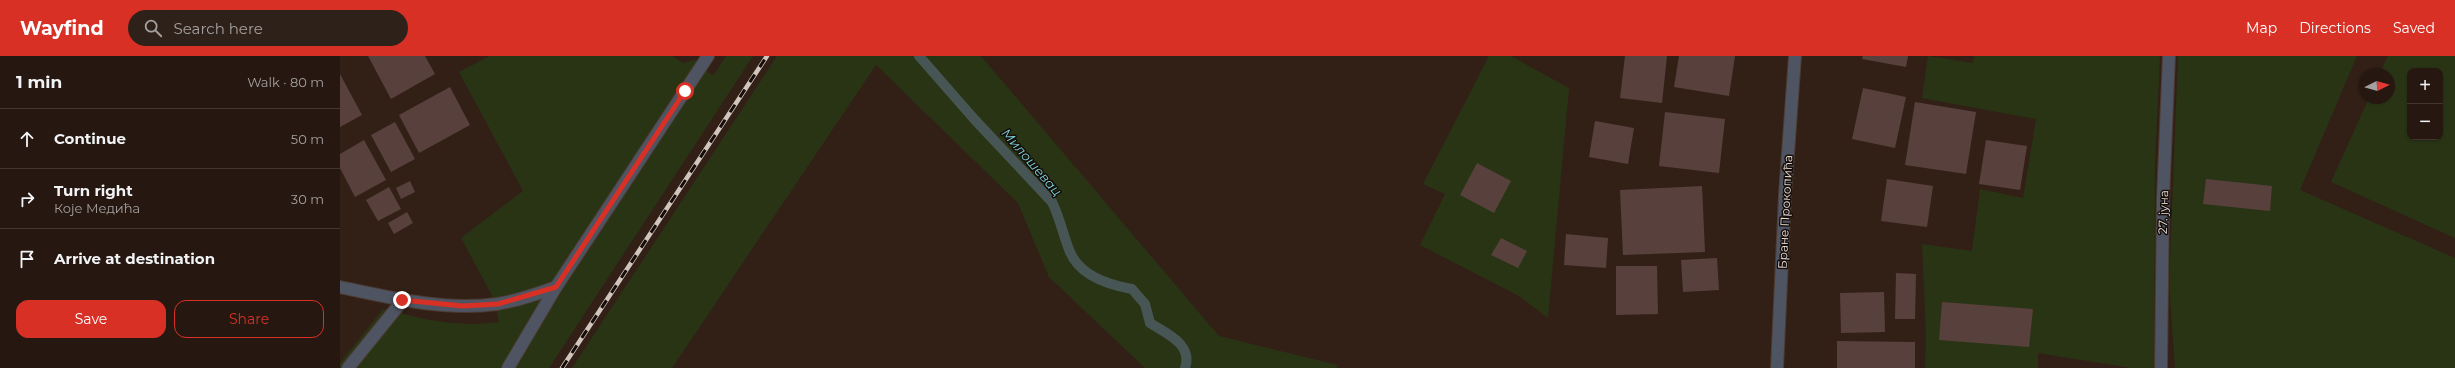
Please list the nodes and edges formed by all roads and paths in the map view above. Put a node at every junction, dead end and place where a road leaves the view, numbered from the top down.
1 (708, 56) edge
2 (1795, 56) edge
3 (2169, 56) edge
4 (340, 287) edge
5 (556, 287) junction
6 (402, 300) junction
7 (348, 368) edge
8 (508, 368) edge
9 (1777, 368) edge
10 (2161, 368) edge

1 - 5 street
2 - 9 street, Бране Прокопића
3 - 10 street, 27. јуна
4 - 6 street
5 - 6 street
5 - 8 street
6 - 7 street

